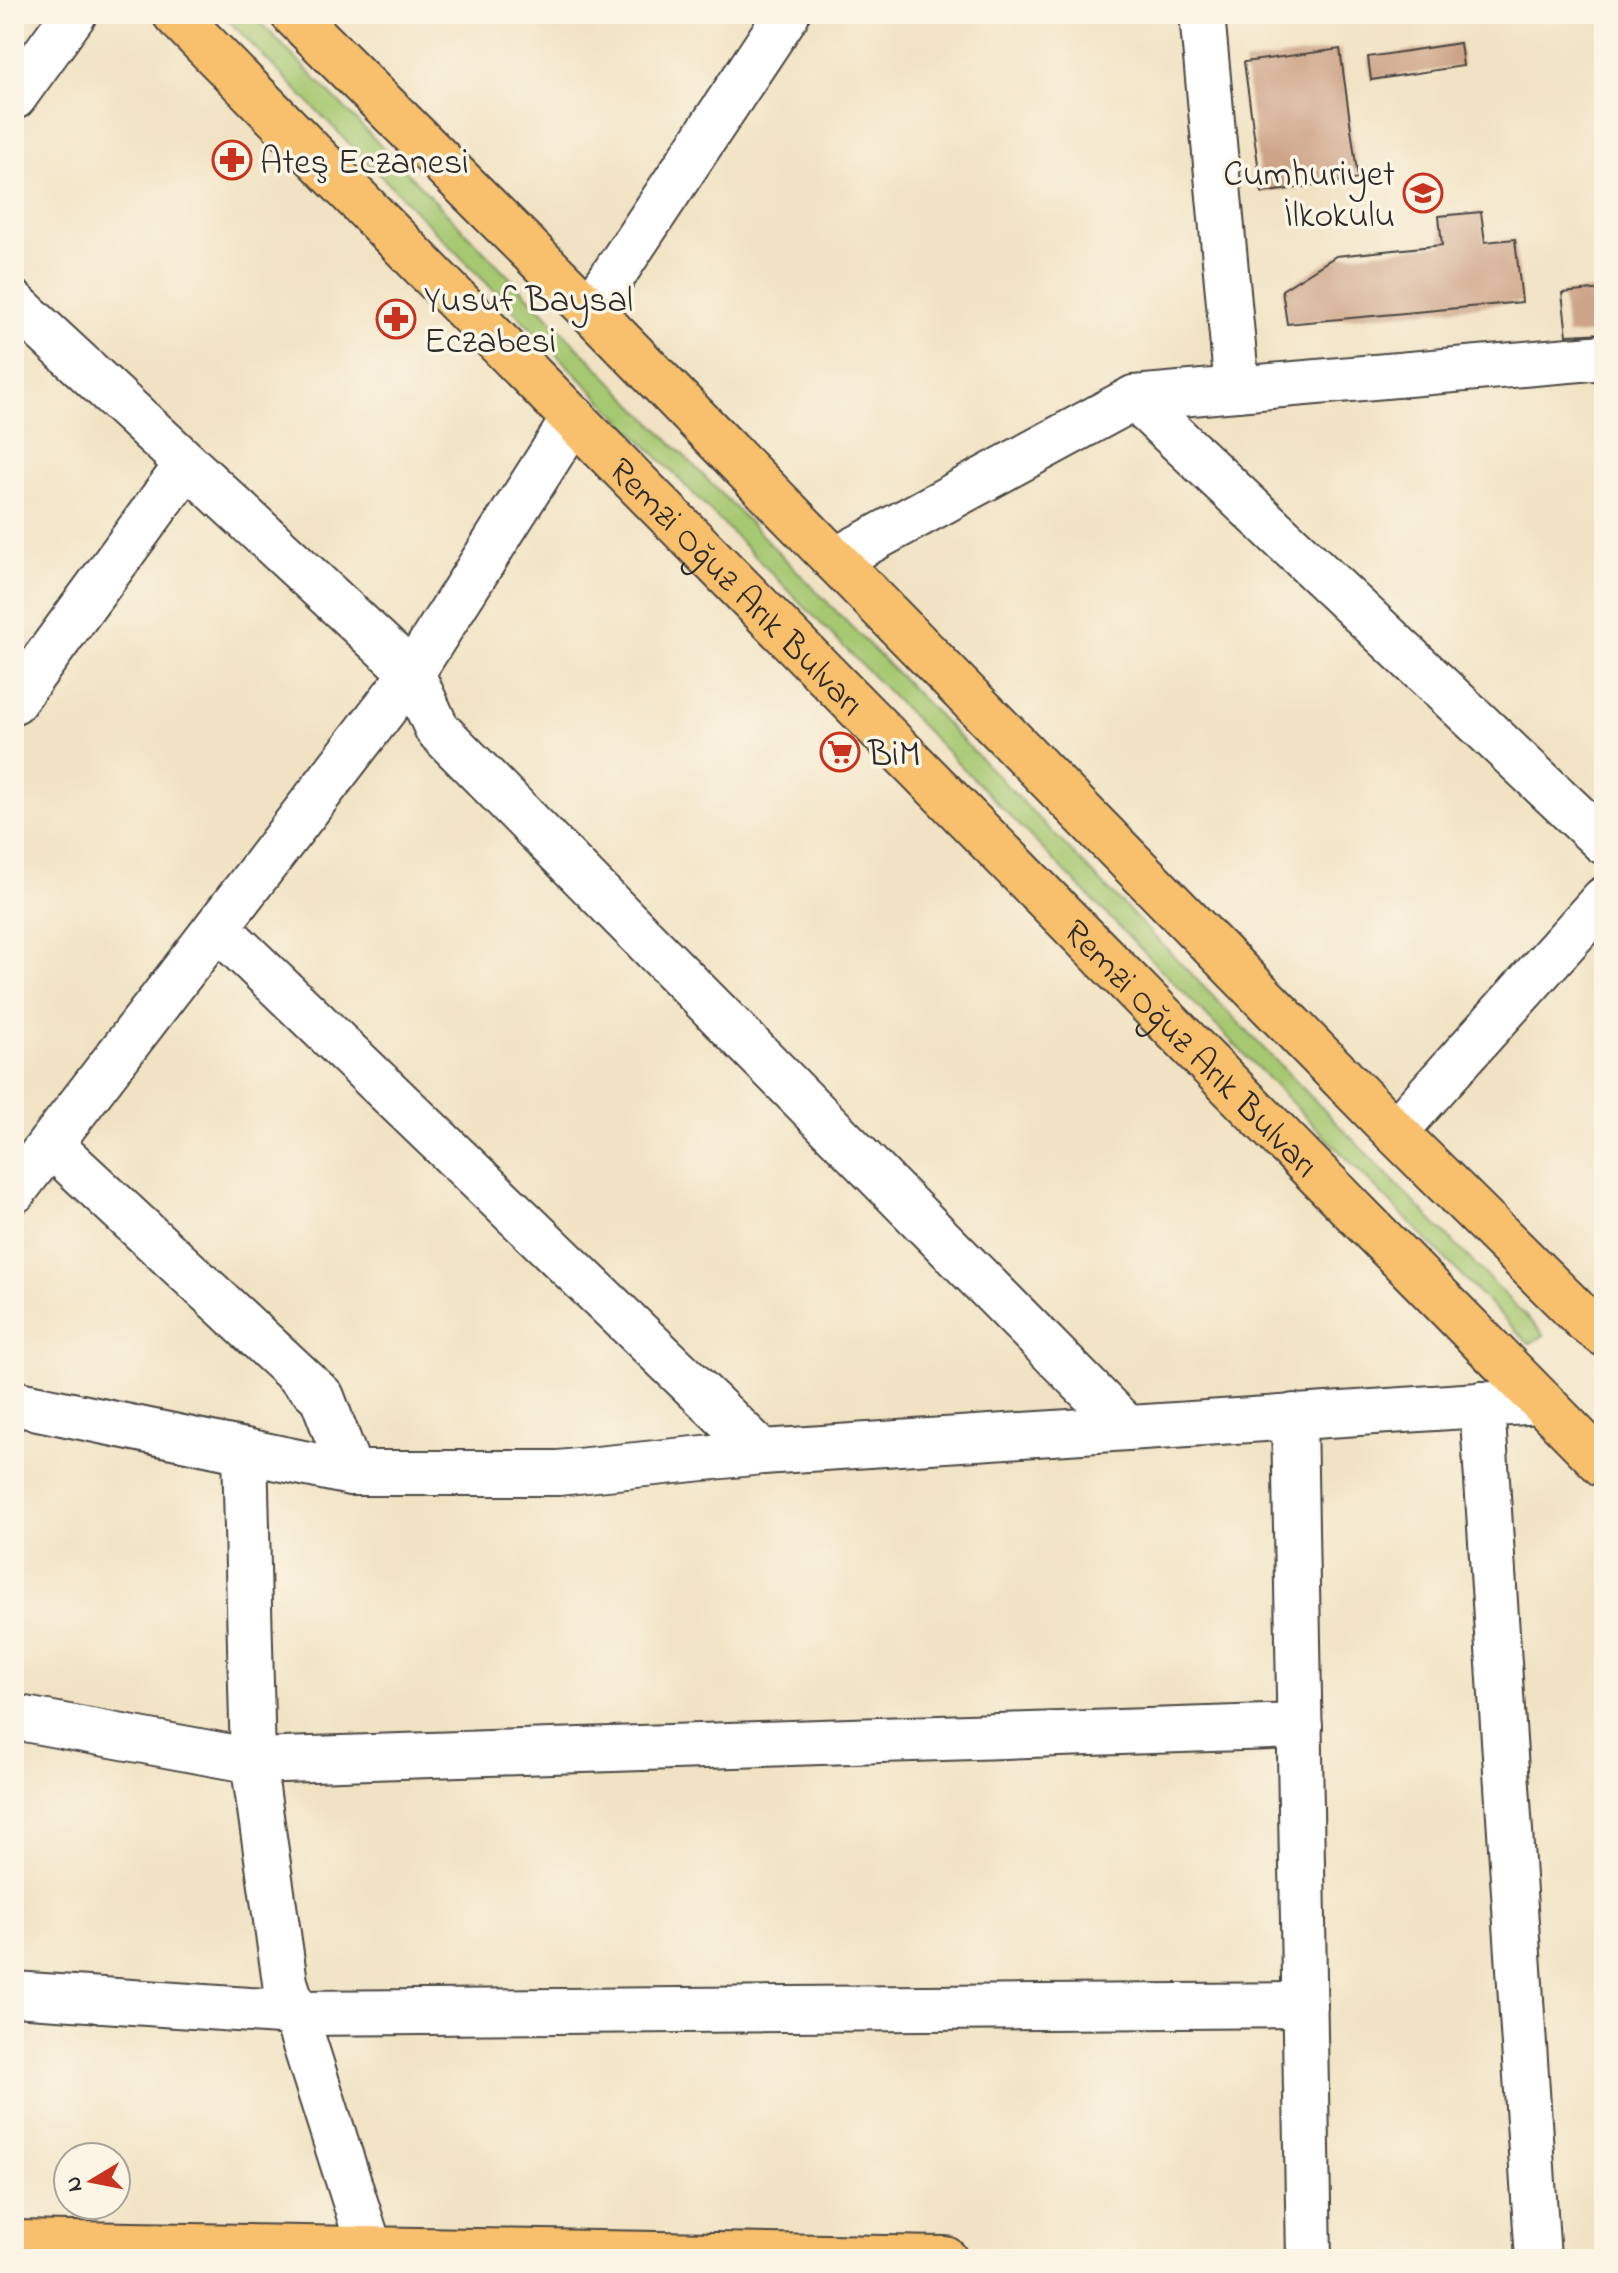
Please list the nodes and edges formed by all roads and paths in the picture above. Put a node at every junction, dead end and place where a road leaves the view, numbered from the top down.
1 (74, 14) edge
2 (175, 14) edge
3 (293, 14) edge
4 (787, 14) edge
5 (1202, 14) edge
6 (14, 97) edge
7 (14, 303) edge
8 (590, 310) junction
9 (1604, 357) edge
10 (1237, 389) junction
11 (1134, 398) junction
12 (574, 418) junction
13 (186, 466) junction
14 (835, 560) junction
15 (412, 673) junction
16 (14, 701) edge
17 (1604, 842) edge
18 (1604, 899) edge
19 (217, 927) junction
20 (1395, 1132) junction
21 (50, 1144) junction
22 (14, 1191) edge
23 (1604, 1334) edge
24 (1541, 1401) junction
25 (14, 1403) edge
26 (1482, 1404) junction
27 (1294, 1416) junction
28 (1126, 1427) junction
29 (245, 1451) junction
30 (762, 1452) junction
31 (1604, 1465) edge
32 (351, 1473) junction
33 (14, 1717) edge
34 (1300, 1726) junction
35 (253, 1761) junction
36 (14, 1994) edge
37 (1305, 2005) junction
38 (295, 2013) junction
39 (14, 2243) edge
40 (370, 2249) junction
41 (945, 2259) edge
42 (1309, 2259) edge
43 (1538, 2259) edge

1 - 6 street
2 - 12 main road, Remzi Oğuz Arık Bulvarı
3 - 8 main road
4 - 8 street
5 - 10 street
7 - 13 street
8 - 14 main road
9 - 10 street
10 - 11 street
11 - 14 street
11 - 17 street
12 - 15 street
12 - 24 main road, Remzi Oğuz Arık Bulvarı
13 - 15 street
13 - 16 street
14 - 20 main road
15 - 19 street
15 - 28 street
18 - 20 street
19 - 21 street
19 - 30 street
20 - 23 main road
21 - 22 street
21 - 32 street
24 - 26 street
24 - 31 main road, Remzi Oğuz Arık Bulvarı
25 - 29 street
26 - 27 street
26 - 43 street
27 - 28 street
27 - 34 street
28 - 30 street
29 - 32 street
29 - 35 street
30 - 32 street
33 - 35 street
34 - 35 street
34 - 37 street
35 - 38 street
36 - 38 street
37 - 38 street
37 - 42 street
38 - 40 street
39 - 40 main road
40 - 41 main road

